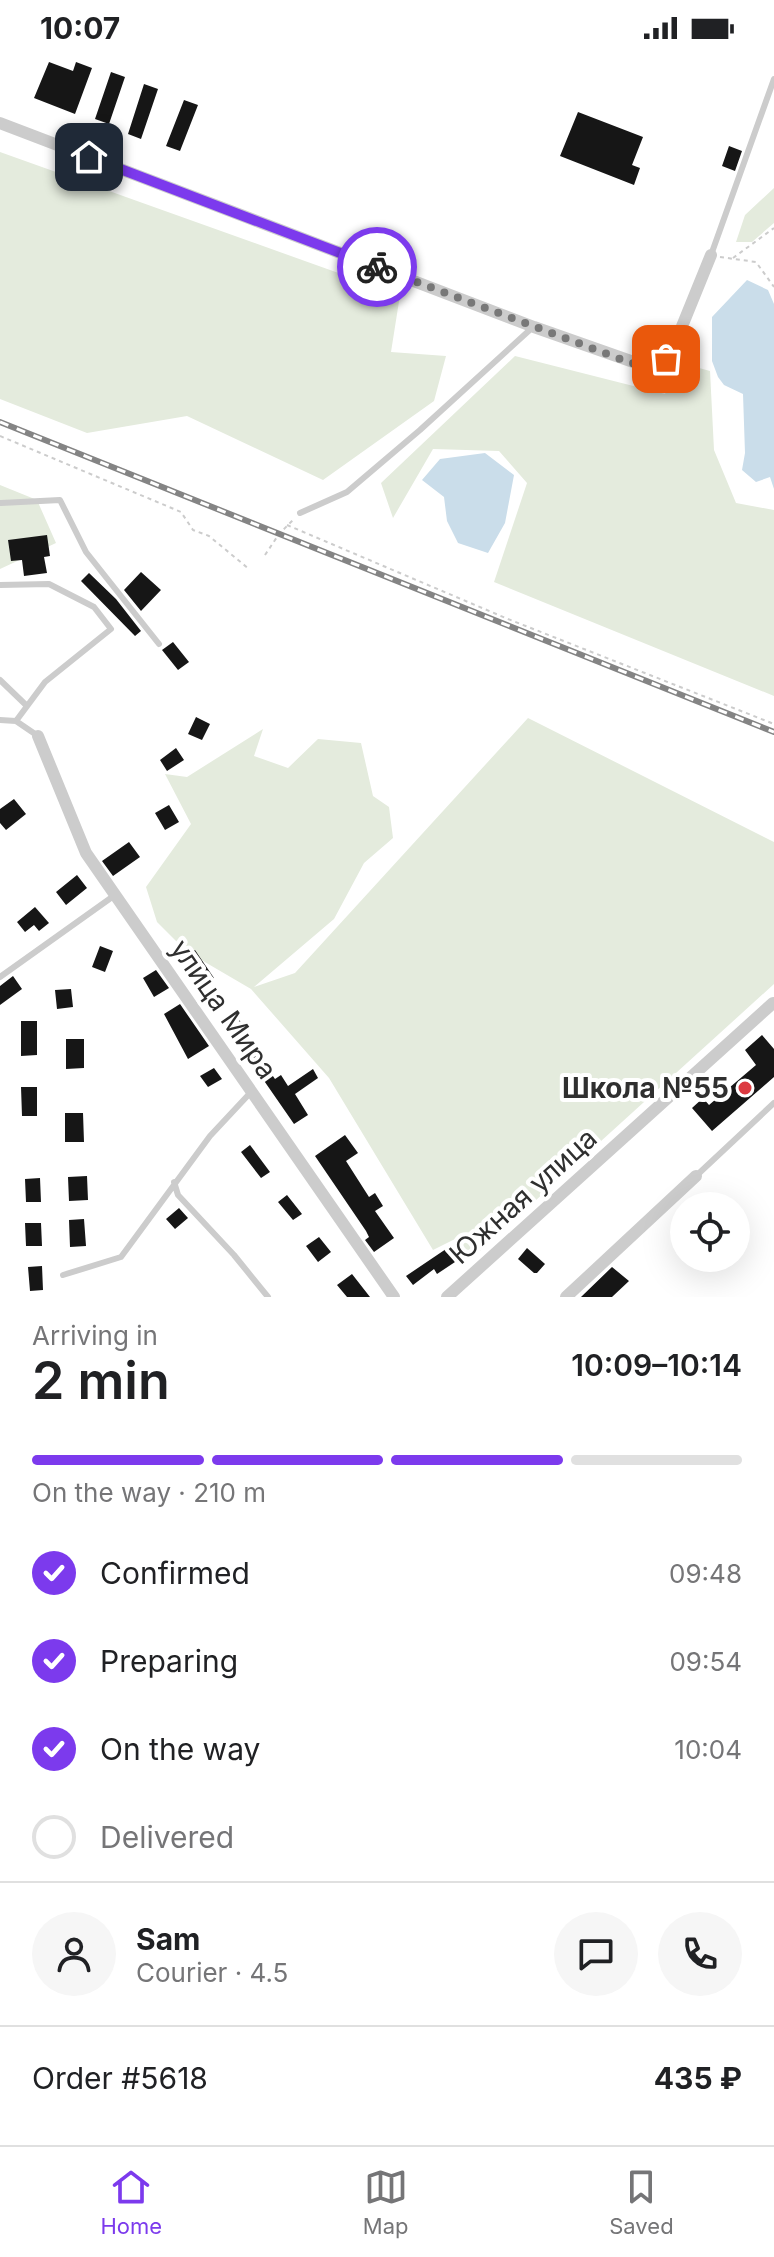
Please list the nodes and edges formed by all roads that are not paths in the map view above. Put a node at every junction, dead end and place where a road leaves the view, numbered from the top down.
1 (774, 79) edge
2 (0, 123) edge
3 (711, 255) joint
4 (534, 327) junction
5 (1, 503) edge
6 (300, 513) road end
7 (0, 585) edge
8 (159, 644) dead end
9 (0, 680) edge
10 (27, 706) junction
11 (0, 720) edge
12 (16, 721) junction
13 (38, 736) joint
14 (115, 895) junction
15 (0, 977) edge
16 (773, 1003) edge
17 (252, 1091) junction
18 (774, 1103) edge
19 (696, 1176) joint
20 (174, 1182) junction
21 (63, 1275) dead end
22 (268, 1297) edge
23 (394, 1297) edge
24 (447, 1297) edge
25 (566, 1297) edge

1 - 3 lane
2 - 4 street
3 - 4 street
4 - 6 lane
5 - 8 lane
7 - 10 lane
9 - 10 lane
10 - 12 lane
11 - 12 lane
12 - 13 lane
13 - 14 street, улица Мира
14 - 15 lane
14 - 17 street, улица Мира
16 - 24 street, Южная улица
17 - 20 lane
17 - 23 street, улица Мира
18 - 19 lane
19 - 25 street
20 - 21 lane
20 - 22 lane

